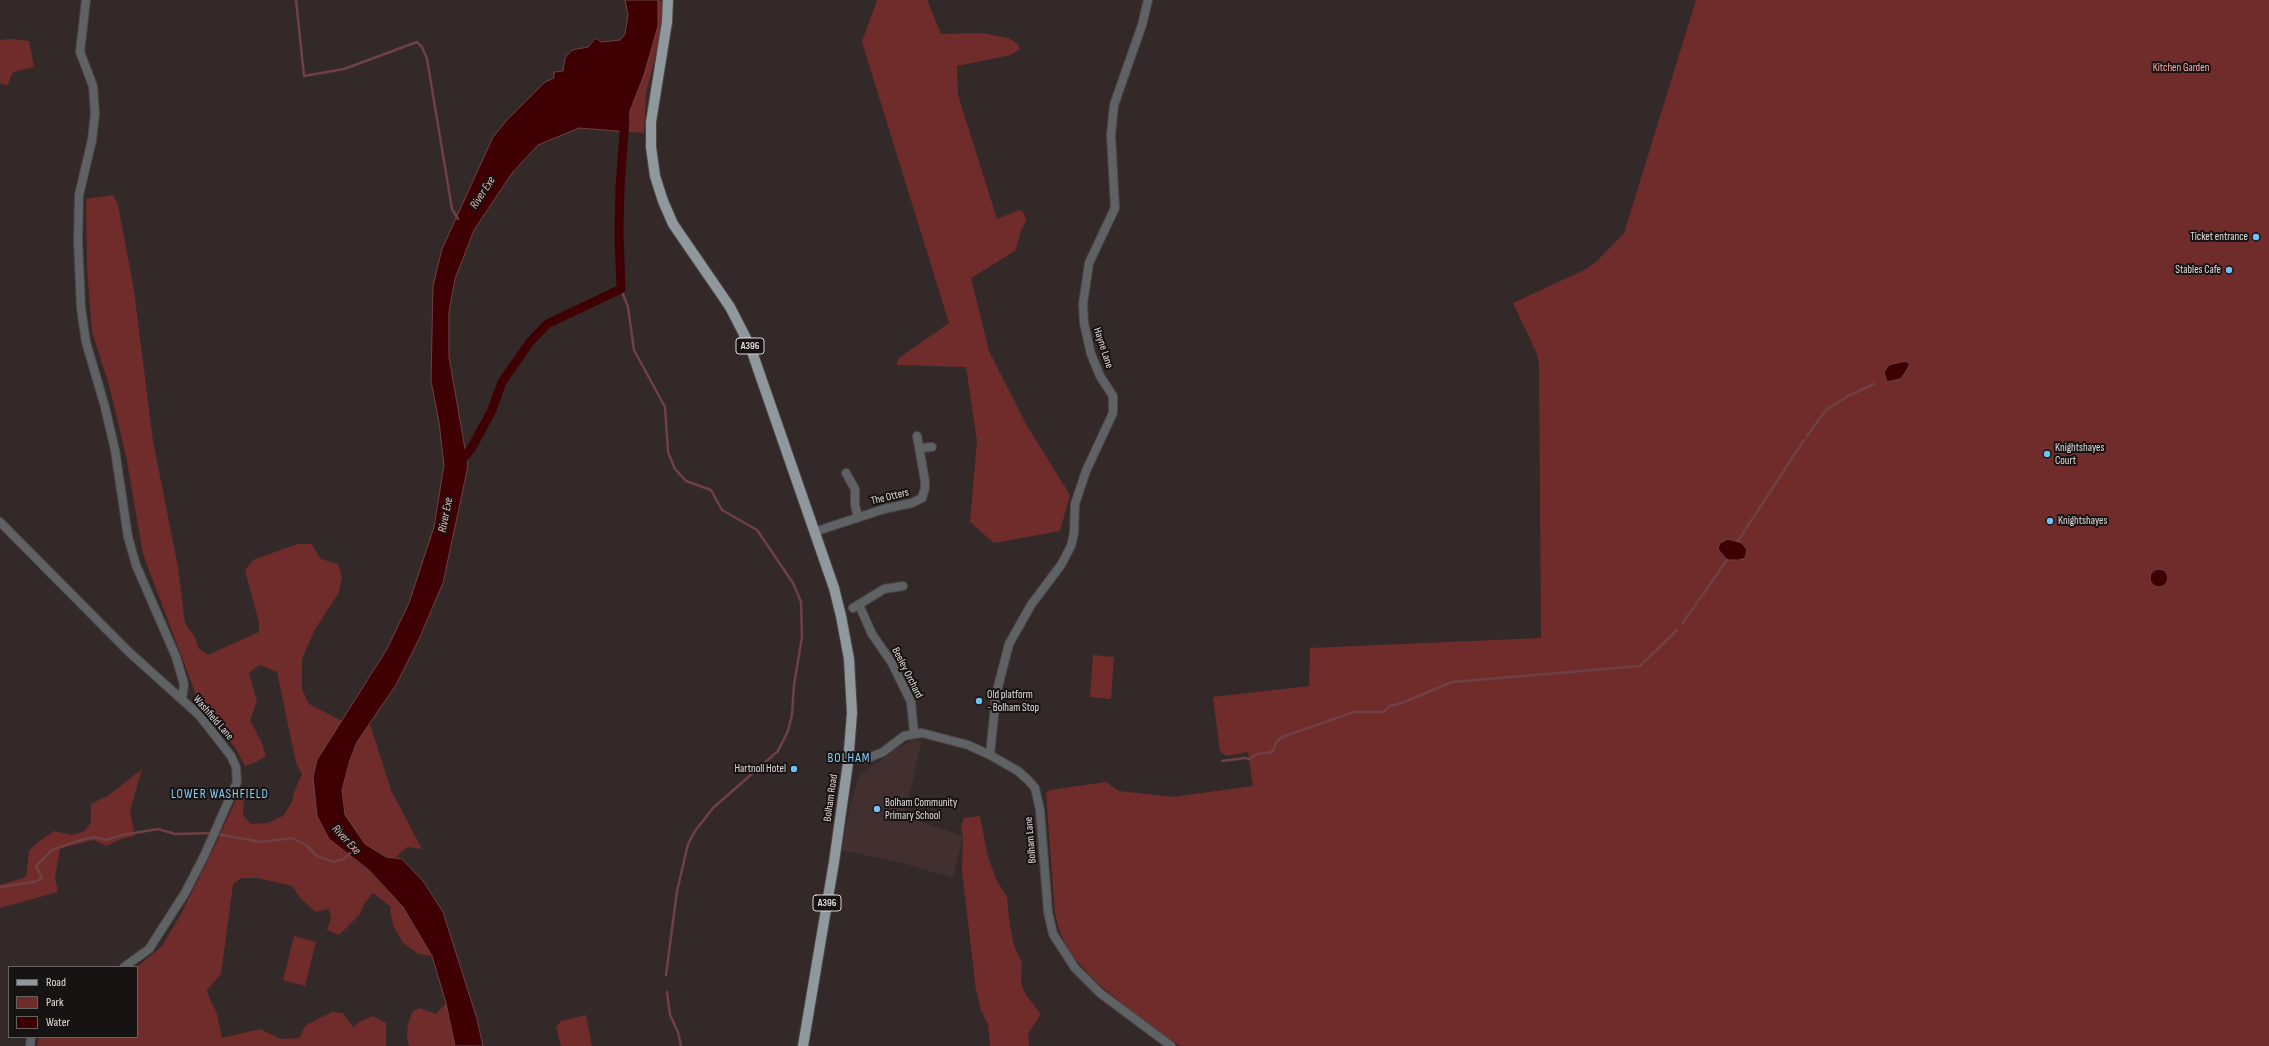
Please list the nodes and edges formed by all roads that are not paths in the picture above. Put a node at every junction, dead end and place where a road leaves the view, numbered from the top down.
1 (86, 0) edge
2 (668, 0) edge
3 (1148, 0) edge
4 (917, 436) dead end
5 (932, 447) dead end
6 (920, 448) junction
7 (846, 473) dead end
8 (858, 517) junction
9 (0, 522) edge
10 (814, 532) junction
11 (903, 586) dead end
12 (182, 699) junction
13 (914, 733) junction
14 (990, 755) junction
15 (849, 759) junction
16 (125, 966) edge
17 (803, 1046) edge
18 (1171, 1046) edge

1 - 12 street
2 - 10 main road, A396
3 - 14 street, Hayne Lane
4 - 6 street, The Otters
5 - 6 street
6 - 8 street, The Otters
7 - 8 street
8 - 10 street, The Otters
9 - 12 street, Washfield Lane
10 - 15 main road, Bolham Road / A396
11 - 13 street, Beeley Orchard
12 - 16 street, Washfield Lane
13 - 14 street, Bolham Lane
13 - 15 street
14 - 18 street, Bolham Lane
15 - 17 main road, Bolham Road / A396

